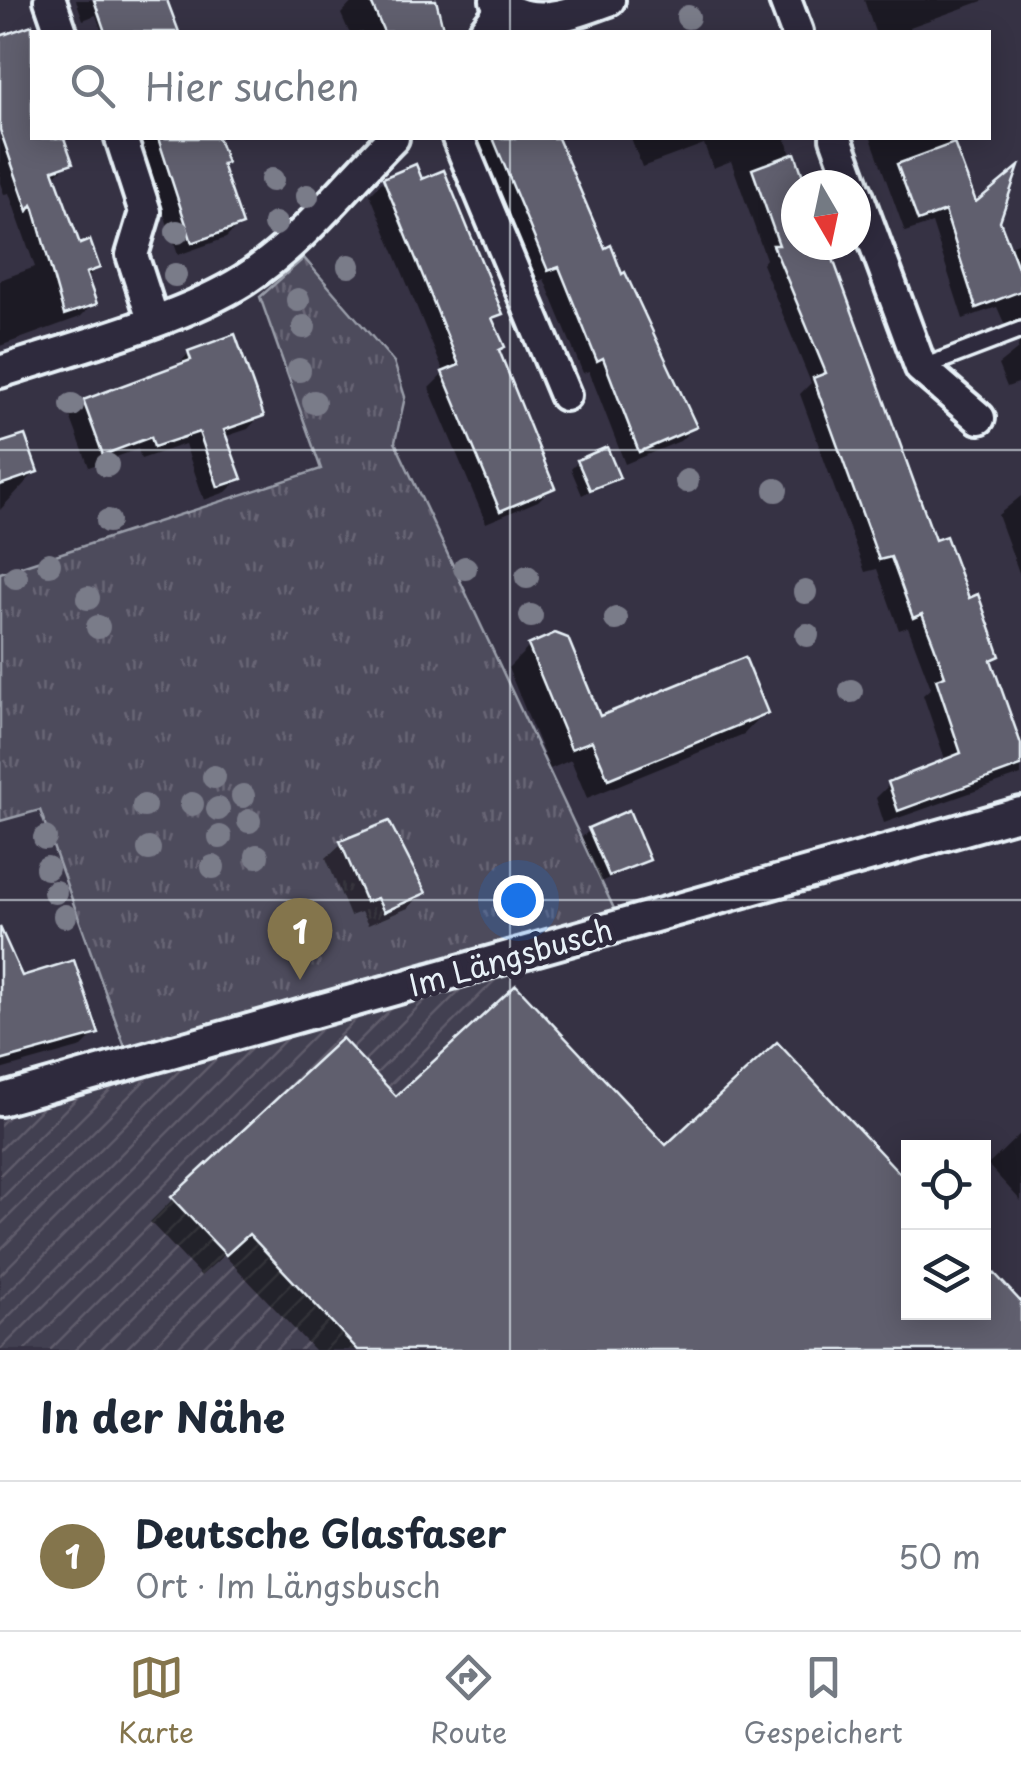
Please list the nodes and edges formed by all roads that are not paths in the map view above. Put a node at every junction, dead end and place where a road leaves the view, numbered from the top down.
1 (50, 0) edge
2 (608, 0) edge
3 (785, 0) edge
4 (499, 4) edge
5 (60, 30) edge
6 (485, 30) edge
7 (796, 30) edge
8 (123, 140) edge
9 (391, 140) edge
10 (459, 140) edge
11 (837, 140) edge
12 (848, 170) edge
13 (871, 233) edge
14 (153, 320) junction
15 (1021, 330) edge
16 (921, 368) junction
17 (0, 372) edge
18 (565, 394) dead end
19 (979, 418) dead end
20 (1021, 813) edge
21 (0, 1100) edge

1 - 5 street
2 - 4 street
3 - 7 street
4 - 6 street
8 - 14 street
9 - 14 street
10 - 18 street
11 - 12 street
13 - 16 street
14 - 17 street
15 - 16 lane
16 - 19 street
20 - 21 street, Im Längsbusch

